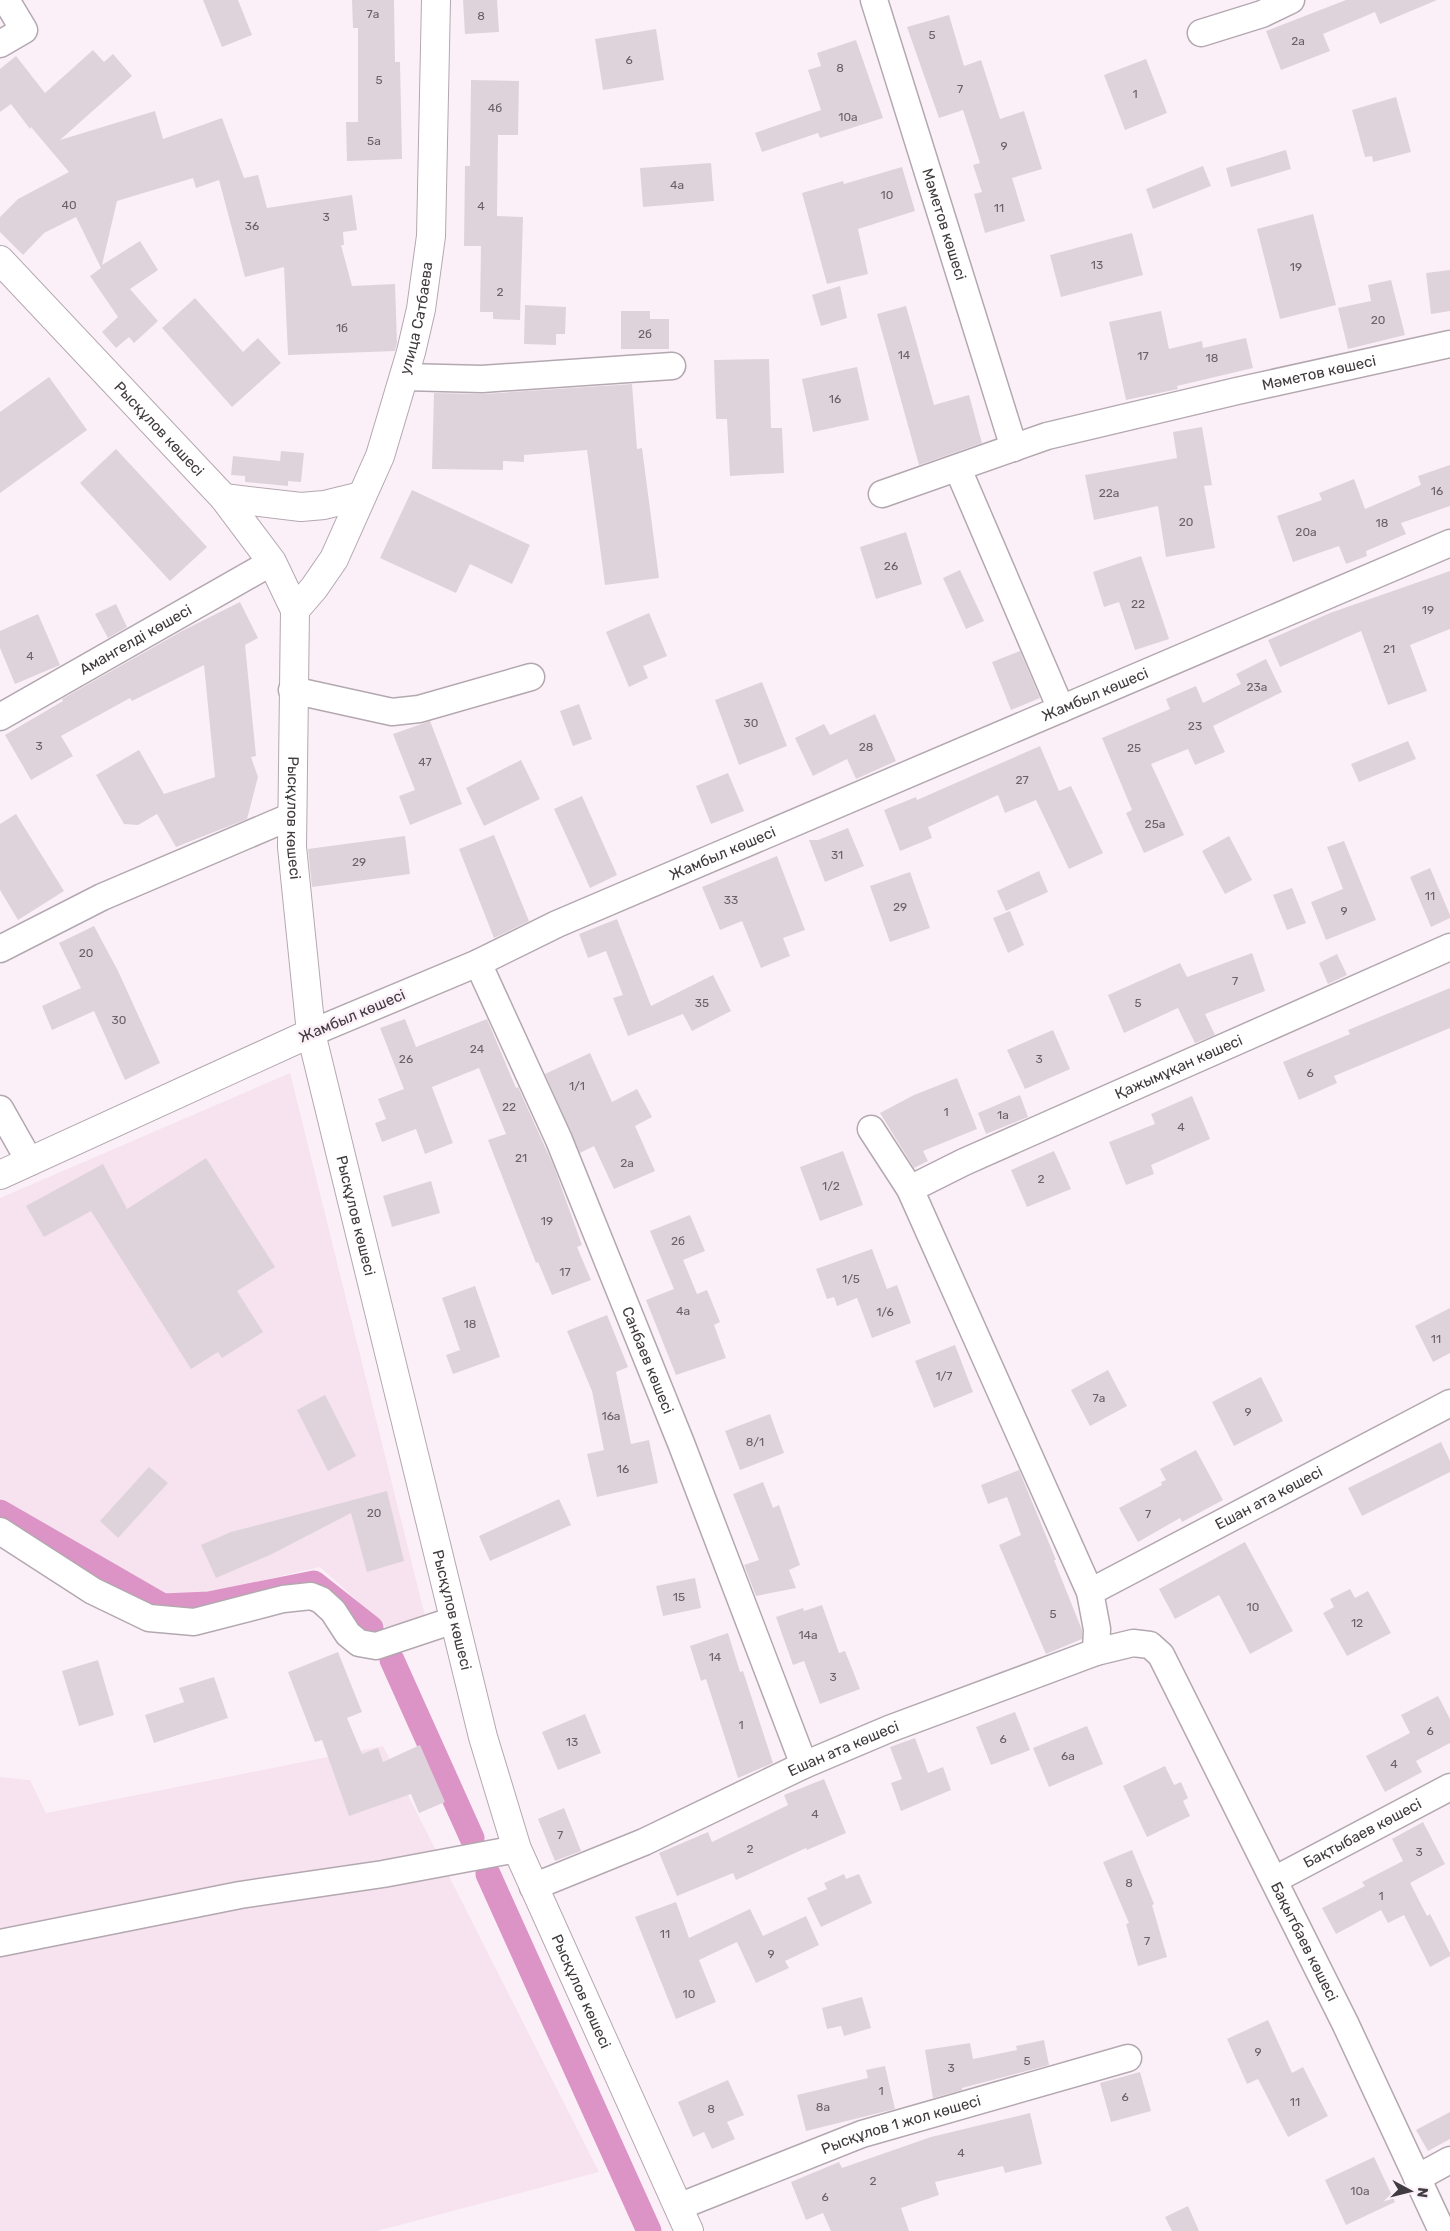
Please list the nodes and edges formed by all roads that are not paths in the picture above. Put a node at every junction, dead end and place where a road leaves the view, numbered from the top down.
1 (6, 0) edge
2 (436, 0) edge
3 (874, 0) edge
4 (1291, 0) edge
5 (1201, 34) dead end
6 (0, 44) edge
7 (0, 260) edge
8 (1450, 344) edge
9 (672, 366) dead end
10 (404, 378) junction
11 (1014, 448) junction
12 (958, 469) junction
13 (882, 494) dead end
14 (361, 496) junction
15 (224, 498) junction
16 (1450, 543) edge
17 (272, 562) junction
18 (295, 610) junction
19 (531, 677) dead end
20 (292, 690) junction
21 (1061, 708) junction
22 (0, 717) edge
23 (292, 816) junction
24 (1450, 947) edge
25 (0, 949) edge
26 (478, 963) junction
27 (311, 1033) junction
28 (0, 1109) edge
29 (871, 1128) dead end
30 (30, 1162) junction
31 (0, 1175) edge
32 (910, 1189) junction
33 (1450, 1403) edge
34 (0, 1531) edge
35 (1090, 1592) junction
36 (454, 1620) junction
37 (1096, 1652) junction
38 (1161, 1655) joint
39 (804, 1765) junction
40 (1450, 1787) edge
41 (517, 1849) junction
42 (1274, 1880) junction
43 (533, 1887) junction
44 (0, 1944) edge
45 (1128, 2058) dead end
46 (1450, 2160) edge
47 (1417, 2178) junction
48 (683, 2219) edge
49 (1442, 2231) edge

1 - 6 street
2 - 10 street, улица Сатбаева
3 - 11 street, Мәметов көшесі
4 - 5 street
7 - 15 street, Рысқұлов көшесі
8 - 11 street, Мәметов көшесі
9 - 10 street
10 - 14 street, улица Сатбаева
11 - 12 street, Мәметов көшесі
12 - 13 street, Мәметов көшесі
12 - 21 street
14 - 15 street
14 - 18 street, улица Сатбаева
15 - 17 street, Рысқұлов көшесі
16 - 21 street, Жамбыл көшесі
17 - 18 street, Рысқұлов көшесі
17 - 22 street, Амангелді көшесі
18 - 20 street, Рысқұлов көшесі
19 - 20 street
20 - 23 street, Рысқұлов көшесі
21 - 26 street, Жамбыл көшесі
23 - 25 street
23 - 27 street, Рысқұлов көшесі
24 - 32 street, Қажымұқан көшесі
26 - 27 street, Жамбыл көшесі
26 - 39 street, Санбаев көшесі
27 - 30 street, Жамбыл көшесі
27 - 36 street, Рысқұлов көшесі
28 - 30 street
29 - 32 street
30 - 31 street, Жамбыл көшесі
32 - 35 street
33 - 35 street, Ешан ата көшесі
34 - 36 street
35 - 37 street
36 - 41 street, Рысқұлов көшесі
37 - 38 street, Ешан ата көшесі
37 - 39 street, Ешан ата көшесі
38 - 42 street, Бақытбаев көшесі
39 - 43 street, Ешан ата көшесі
40 - 42 street, Бақтыбаев көшесі
41 - 43 street, Рысқұлов көшесі
41 - 44 street
42 - 47 street, Бақытбаев көшесі
43 - 48 street, Рысқұлов көшесі
45 - 48 street, Рысқұлов 1 жол көшесі
46 - 47 street
47 - 49 street, Бақытбаев көшесі

